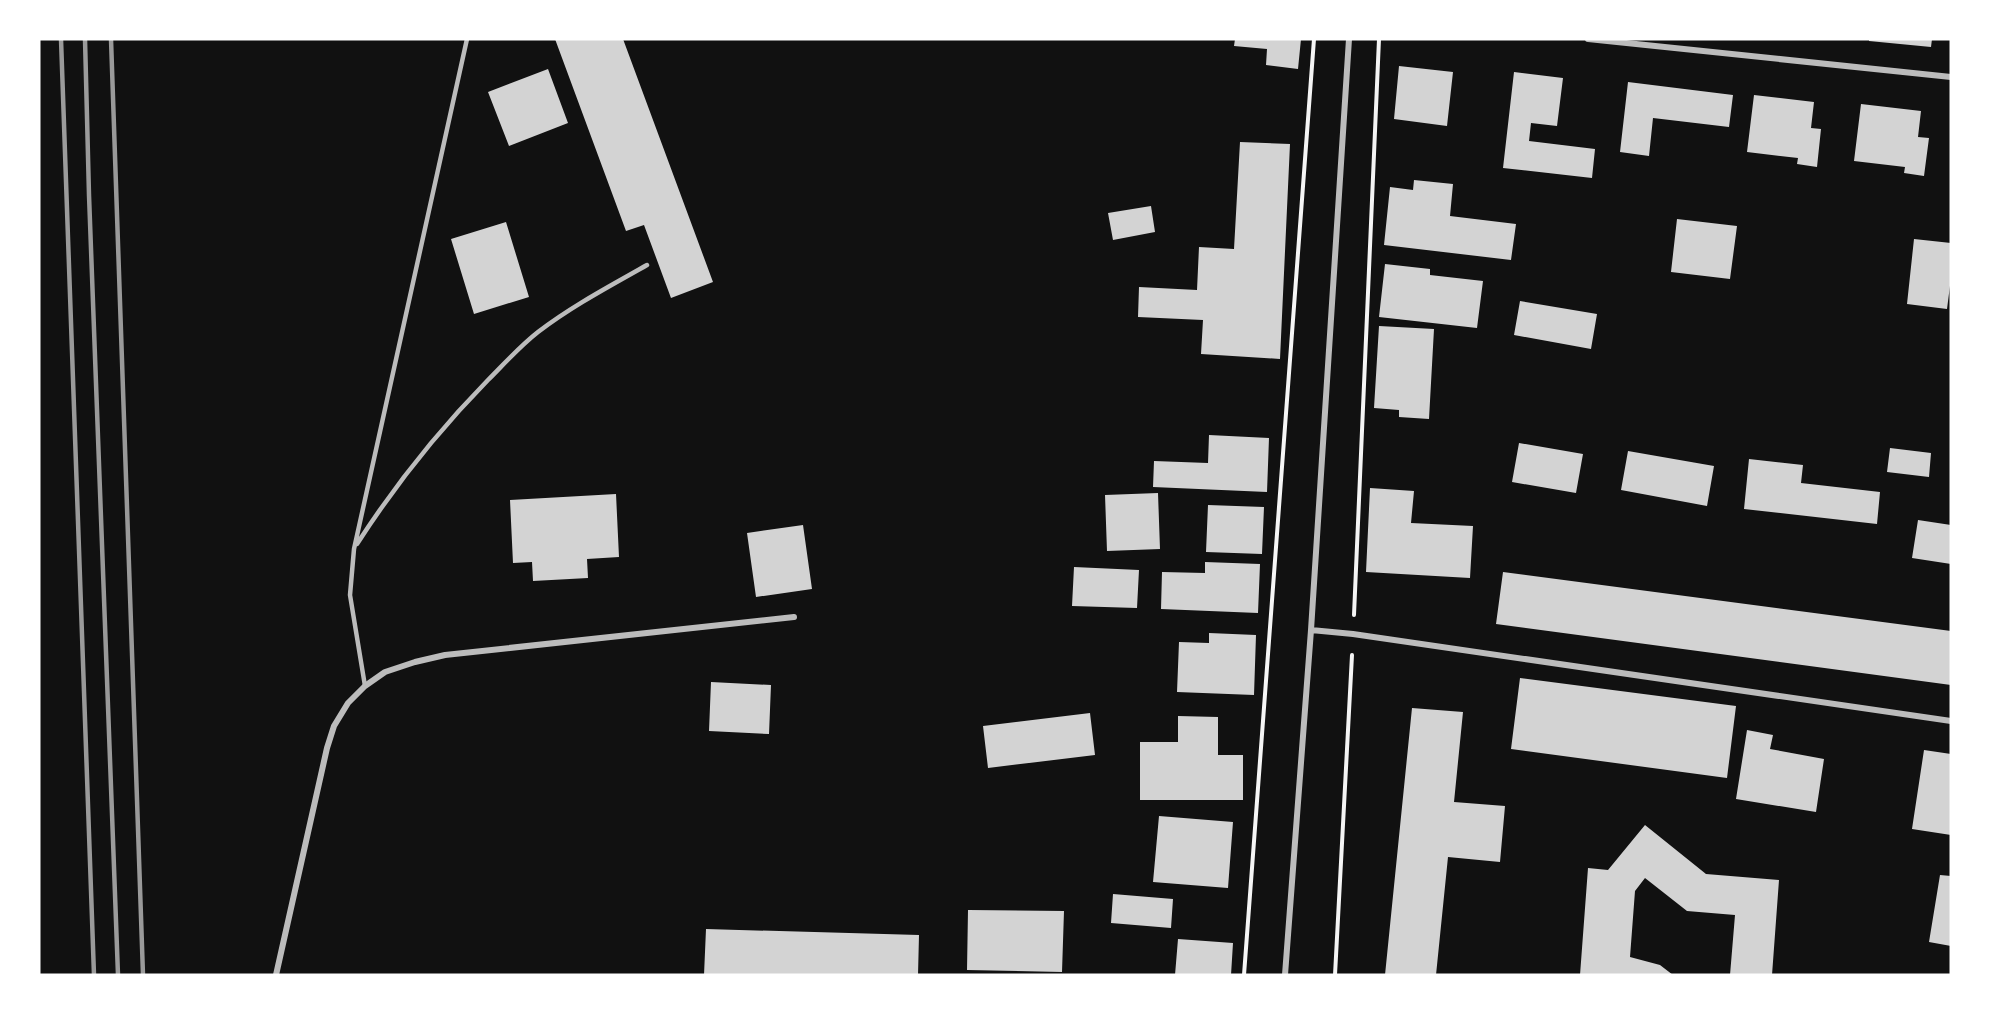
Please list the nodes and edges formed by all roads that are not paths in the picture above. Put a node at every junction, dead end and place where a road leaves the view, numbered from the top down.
1 (467, 39) edge
2 (1349, 39) edge
3 (1588, 39) edge
4 (1951, 77) edge
5 (647, 265) dead end
6 (354, 549) junction
7 (794, 617) dead end
8 (1311, 630) junction
9 (365, 686) junction
10 (1951, 721) edge
11 (276, 975) edge
12 (1285, 975) edge

1 - 6 lane
2 - 8 street
3 - 4 street
5 - 6 lane
6 - 9 lane
7 - 9 street
8 - 10 street
8 - 12 street
9 - 11 street

